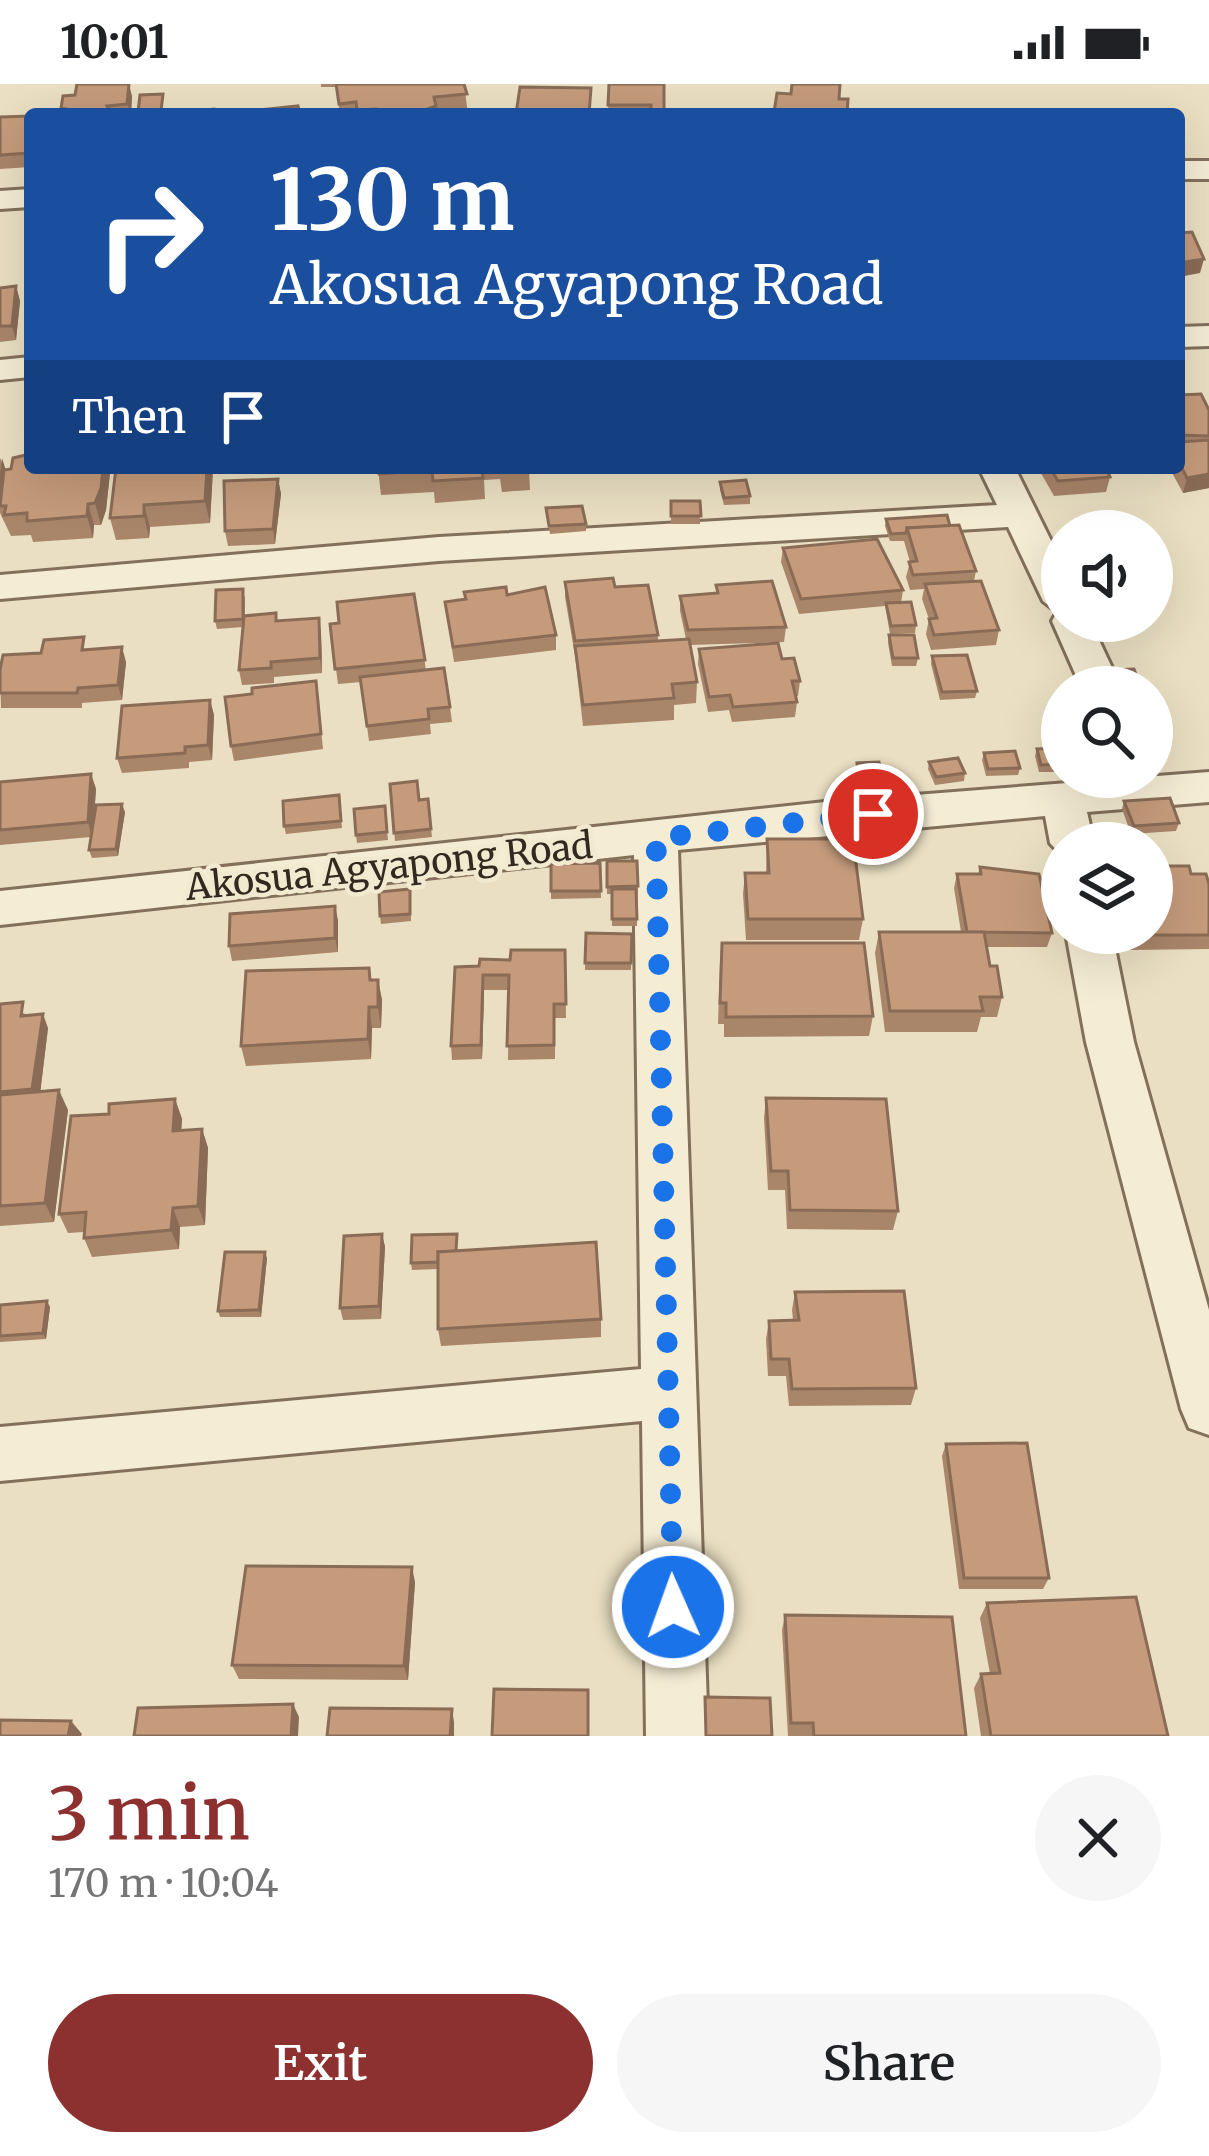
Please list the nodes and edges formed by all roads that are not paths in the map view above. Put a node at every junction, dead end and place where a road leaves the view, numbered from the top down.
1 (1000, 474) edge
2 (1023, 515) junction
3 (1041, 555) edge
4 (0, 587) edge
5 (1173, 785) edge
6 (1209, 787) edge
7 (1063, 798) joint
8 (1068, 822) edge
9 (656, 838) junction
10 (0, 908) edge
11 (1093, 954) edge
12 (666, 1393) junction
13 (1209, 1409) edge
14 (0, 1454) edge
15 (676, 1736) edge

1 - 2 street
2 - 3 street
2 - 4 street
5 - 6 street, Akosua Agyapong Road
7 - 8 street
7 - 9 street, Akosua Agyapong Road
9 - 10 street, Akosua Agyapong Road
9 - 12 street
11 - 13 street
12 - 14 street
12 - 15 street

